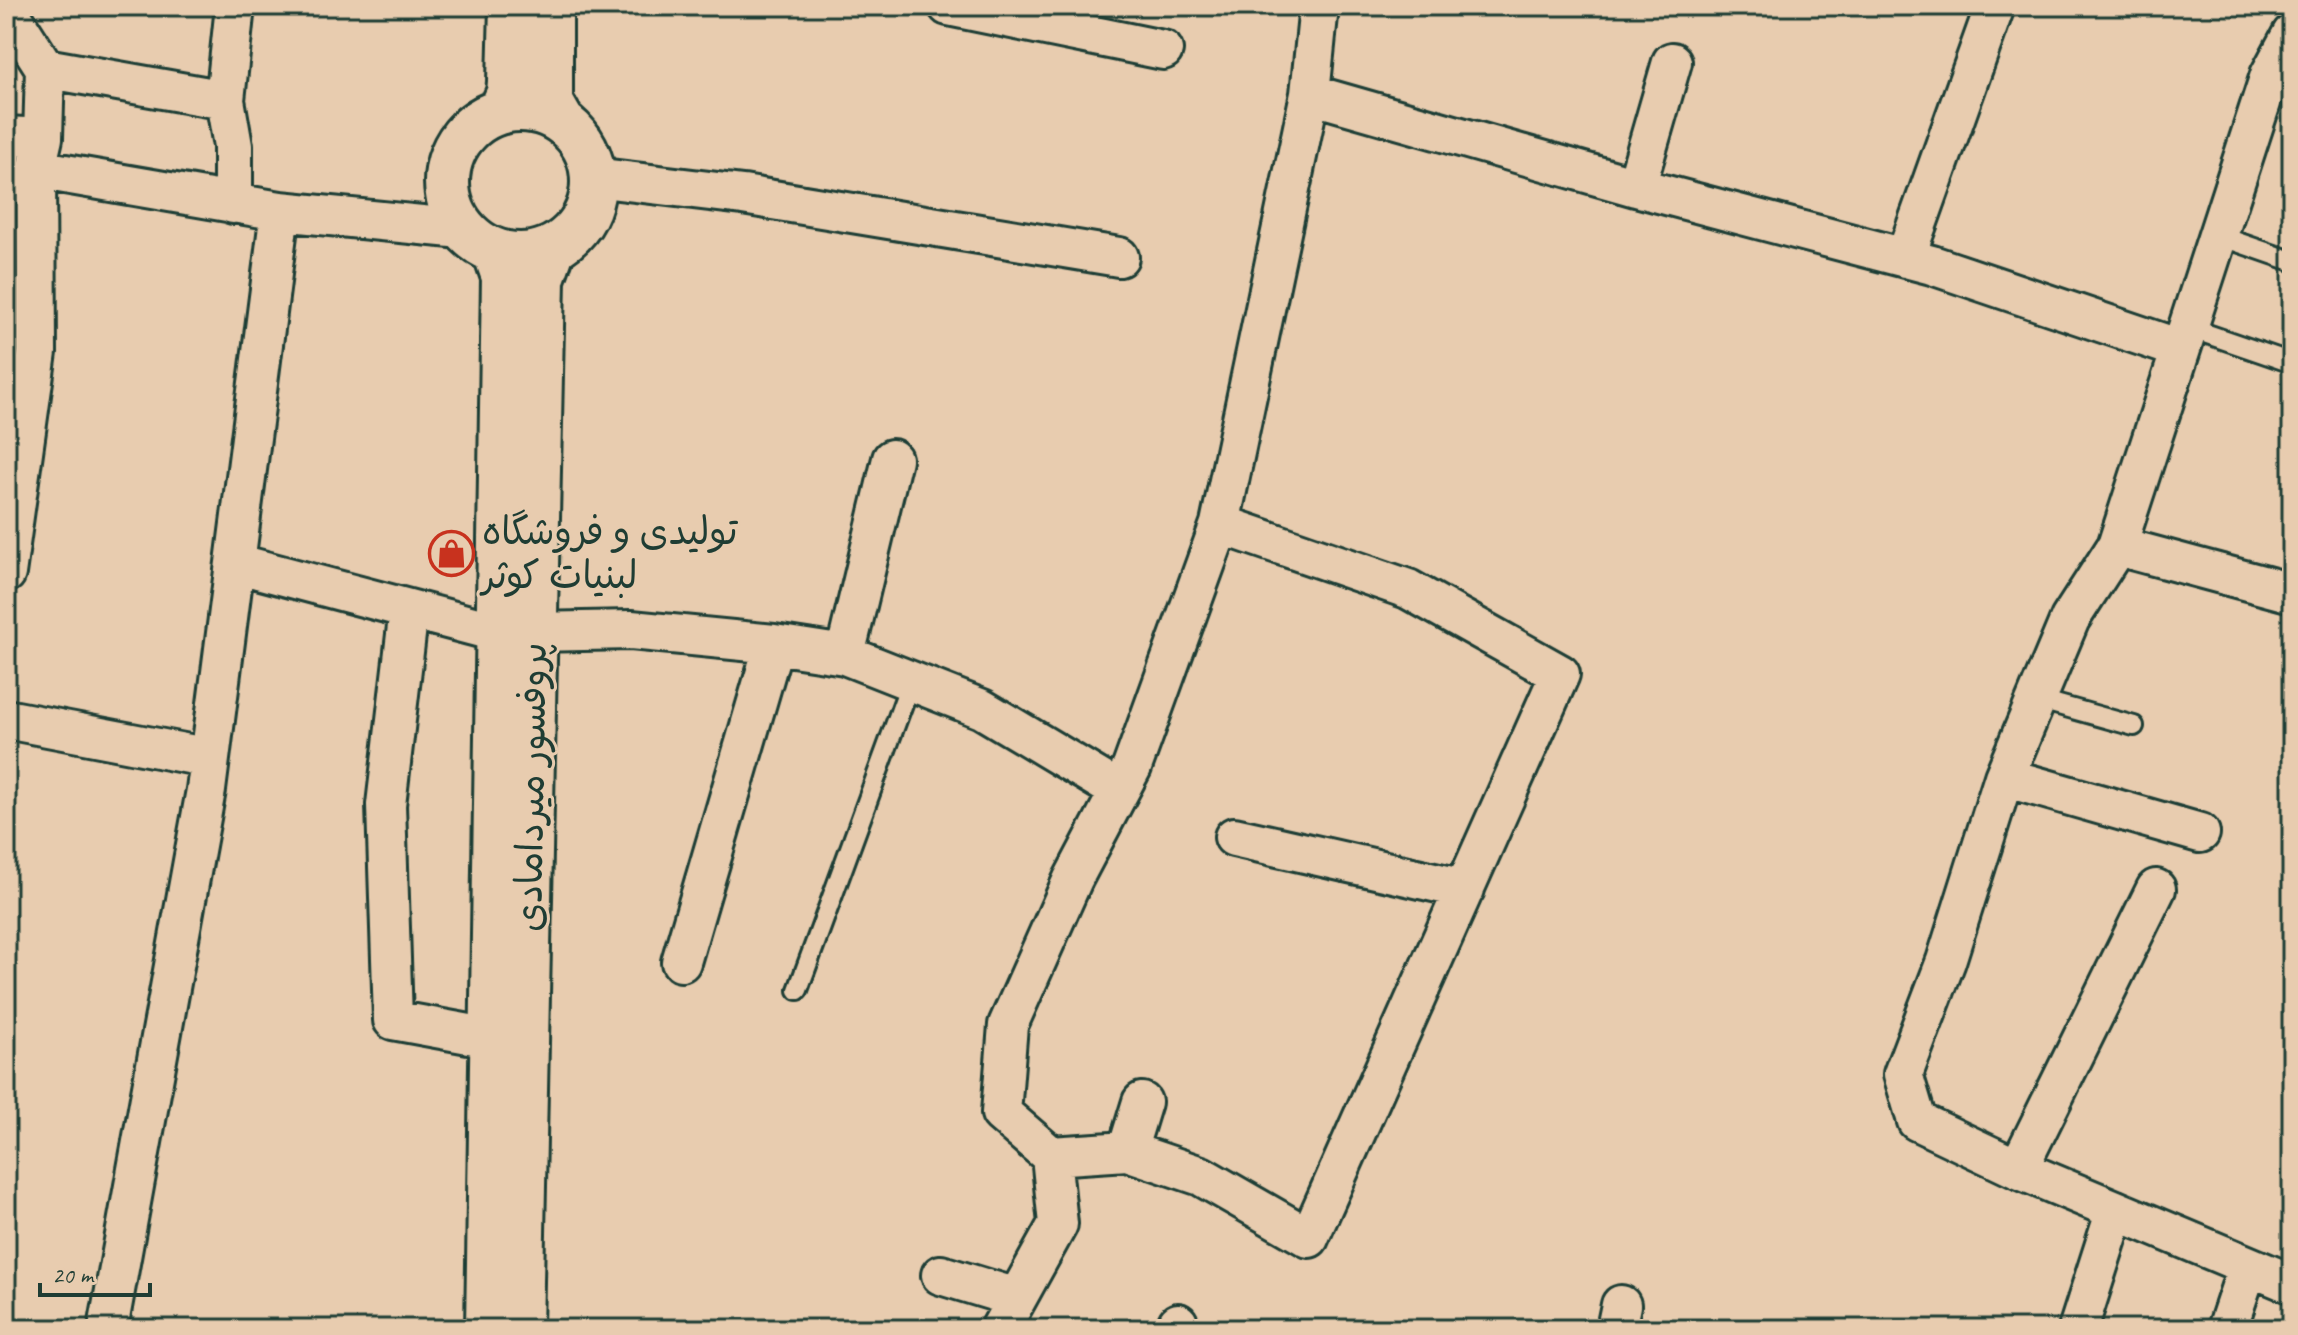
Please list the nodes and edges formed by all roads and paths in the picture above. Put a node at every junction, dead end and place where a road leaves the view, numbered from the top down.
1 (235, 6) edge
2 (512, 6) edge
3 (550, 6) edge
4 (948, 6) edge
5 (1319, 6) edge
6 (1995, 6) edge
7 (6, 7) edge
8 (2292, 34) edge
9 (1163, 50) dead end
10 (1672, 62) dead end
11 (45, 68) junction
12 (1310, 94) junction
13 (225, 100) junction
14 (501, 111) junction
15 (562, 122) junction
16 (6, 136) edge
17 (39, 154) junction
18 (593, 177) junction
19 (1636, 187) junction
20 (233, 204) junction
21 (280, 211) junction
22 (2217, 235) junction
23 (478, 240) junction
24 (553, 248) junction
25 (1119, 257) dead end
26 (1905, 258) junction
27 (2292, 261) edge
28 (2184, 338) junction
29 (2292, 363) edge
30 (892, 459) dead end
31 (1220, 524) junction
32 (2117, 546) junction
33 (235, 563) junction
34 (6, 573) edge
35 (2292, 593) edge
36 (409, 609) junction
37 (516, 632) junction
38 (774, 644) junction
39 (845, 655) junction
40 (912, 679) junction
41 (2037, 699) junction
42 (6, 719) edge
43 (2134, 726) dead end
44 (210, 758) junction
45 (2004, 777) junction
46 (1119, 791) junction
47 (2200, 833) dead end
48 (1234, 837) dead end
49 (1465, 889) junction
50 (2156, 889) dead end
51 (681, 962) dead end
52 (798, 990) dead end
53 (491, 1038) junction
54 (1142, 1102) dead end
55 (1127, 1151) junction
56 (1051, 1156) junction
57 (2018, 1169) junction
58 (2116, 1210) junction
59 (2248, 1266) junction
60 (941, 1275) dead end
61 (2292, 1284) edge
62 (1008, 1314) edge
63 (108, 1329) edge
64 (488, 1329) edge
65 (520, 1329) edge
66 (2078, 1329) edge
67 (2227, 1329) edge

1 - 13 street
2 - 14 main road
3 - 15 main road
4 - 9 street
5 - 12 street
6 - 26 street
7 - 11 street
8 - 22 street
10 - 19 street
11 - 13 street
11 - 17 street
12 - 19 street
12 - 31 street
13 - 20 street
14 - 15 main road
14 - 23 main road
15 - 18 main road
16 - 17 street
17 - 20 street
17 - 34 street
18 - 24 main road
18 - 25 street
19 - 26 street
20 - 21 street
21 - 23 street
21 - 33 street
22 - 27 lane
22 - 28 street
23 - 24 main road
23 - 37 main road, پروفسور میردامادی
24 - 37 main road, پروفسور میردامادی
26 - 28 street
28 - 29 lane
28 - 32 street
30 - 39 street
31 - 46 street
31 - 49 street
32 - 35 street
32 - 41 street
33 - 36 street
33 - 44 street
36 - 37 street
36 - 53 street
37 - 38 street
37 - 53 main road, پروفسور میردامادی
37 - 65 main road, پروفسور میردامادی
38 - 39 street
38 - 51 street
39 - 40 street
40 - 46 street
40 - 52 lane
41 - 43 lane
41 - 45 street
42 - 44 street
44 - 63 street
45 - 47 street
45 - 57 street
46 - 56 street
48 - 49 street
49 - 55 street
50 - 57 street
53 - 64 main road, پروفسور میردامادی
54 - 55 street
55 - 56 street
56 - 62 street
57 - 58 street
58 - 59 street
58 - 66 street
59 - 61 street
59 - 67 street
60 - 62 street

